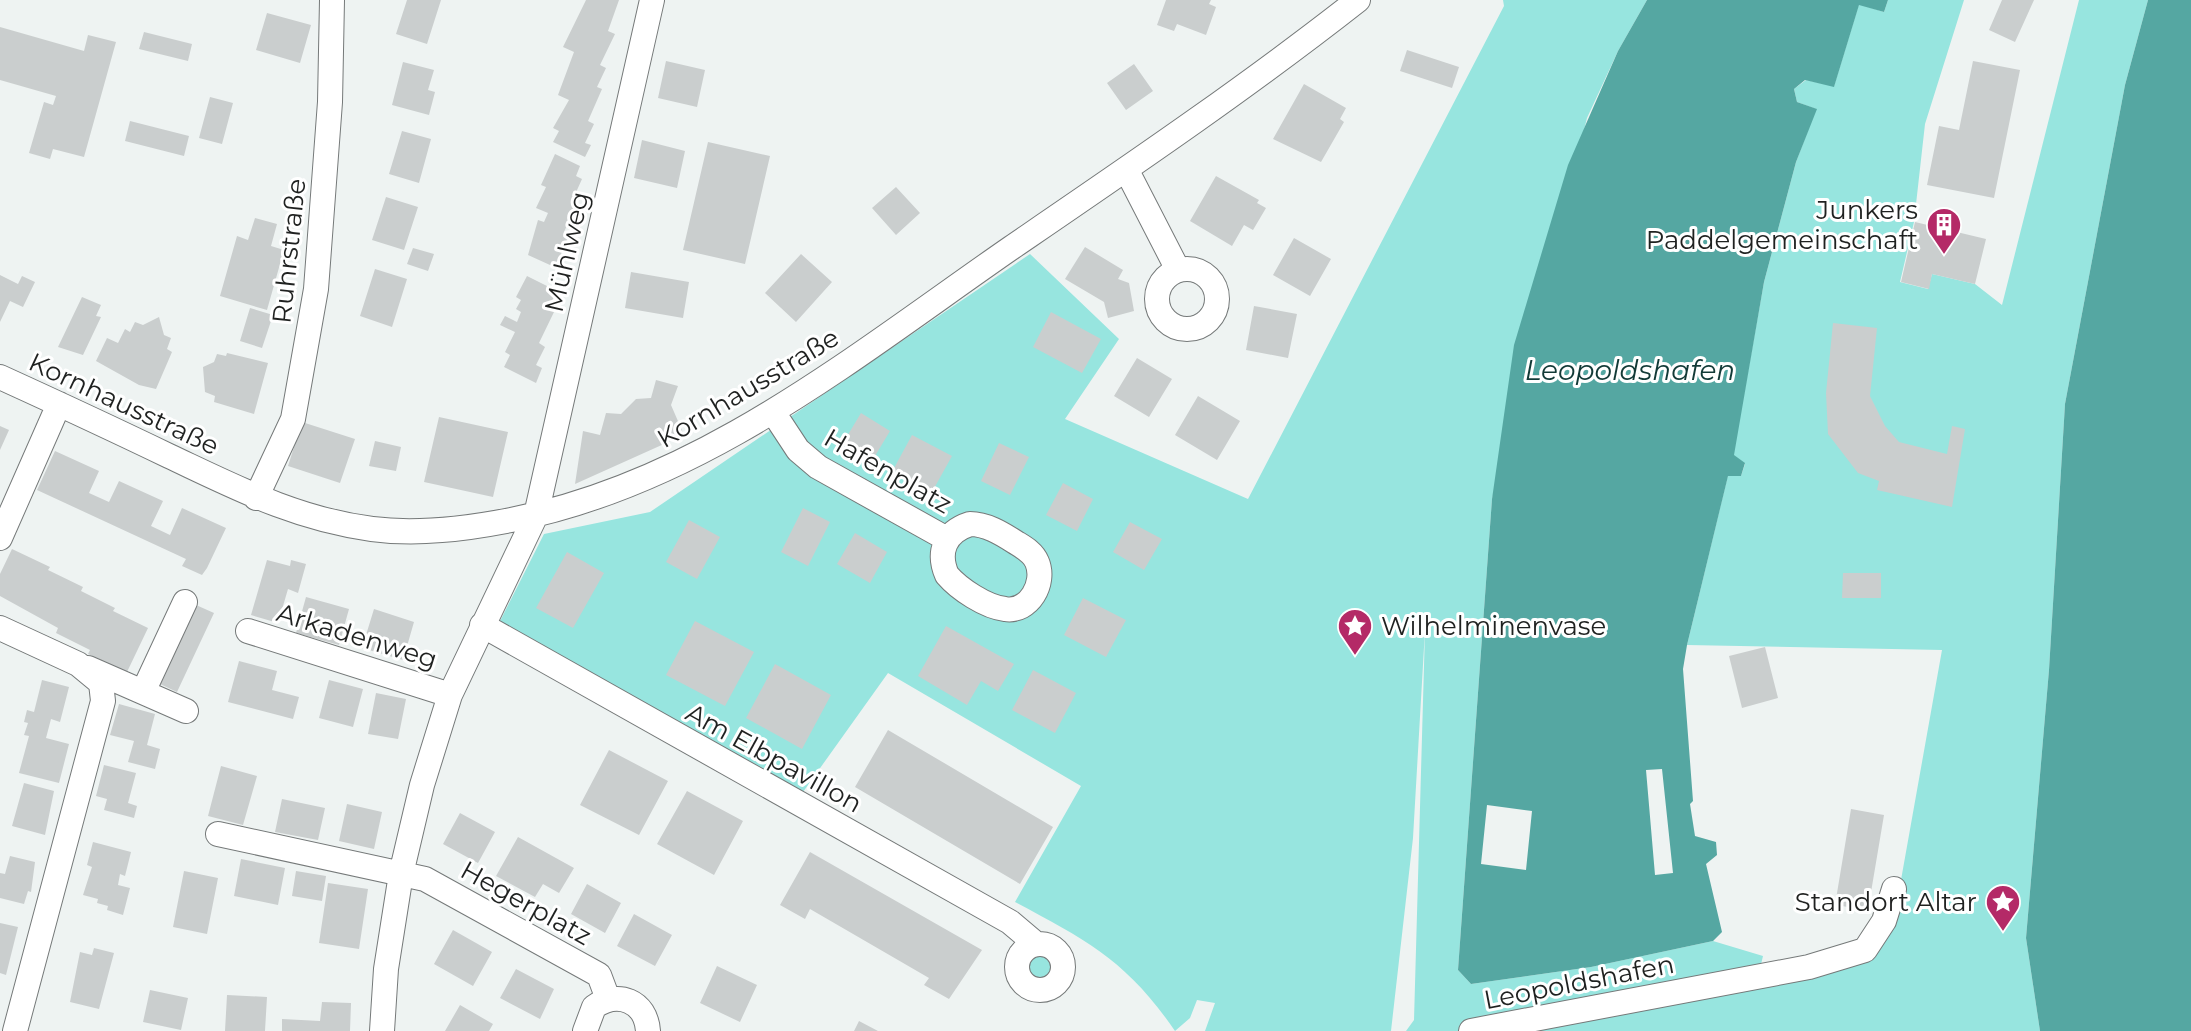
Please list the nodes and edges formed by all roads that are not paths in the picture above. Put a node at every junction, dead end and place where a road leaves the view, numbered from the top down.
1 (332, 0) edge
2 (652, 0) edge
3 (1358, 0) edge
4 (1126, 169) junction
5 (1178, 270) dead end
6 (0, 377) edge
7 (59, 404) junction
8 (773, 412) junction
9 (256, 498) junction
10 (536, 515) junction
11 (0, 538) edge
12 (947, 539) dead end
13 (185, 602) dead end
14 (482, 625) junction
15 (0, 628) edge
16 (248, 631) dead end
17 (78, 664) junction
18 (143, 692) junction
19 (450, 695) junction
20 (186, 711) dead end
21 (218, 834) dead end
22 (401, 874) junction
23 (1894, 889) dead end
24 (1036, 944) dead end
25 (608, 999) junction
26 (15, 1031) edge
27 (382, 1031) edge
28 (585, 1031) edge
29 (648, 1031) edge
30 (1471, 1031) edge

1 - 9 street, Ruhrstraße
2 - 10 street, Mühlweg
3 - 4 street, Kornhausstraße
4 - 5 street
4 - 8 street, Kornhausstraße
6 - 7 street, Kornhausstraße
7 - 9 street, Kornhausstraße
7 - 11 street
8 - 10 street, Kornhausstraße
8 - 12 street, Hafenplatz
9 - 10 street, Kornhausstraße
10 - 14 street, Arkadenweg
13 - 18 street
14 - 19 street, Arkadenweg
14 - 24 street, Am Elbpavillon
15 - 17 street
16 - 19 street, Arkadenweg
17 - 18 street
17 - 26 street
18 - 20 street
19 - 22 street, Arkadenweg
21 - 22 street
22 - 25 street, Hegerplatz
22 - 27 street, Arkadenweg
23 - 30 street, Leopoldshafen
25 - 28 street
25 - 29 street

